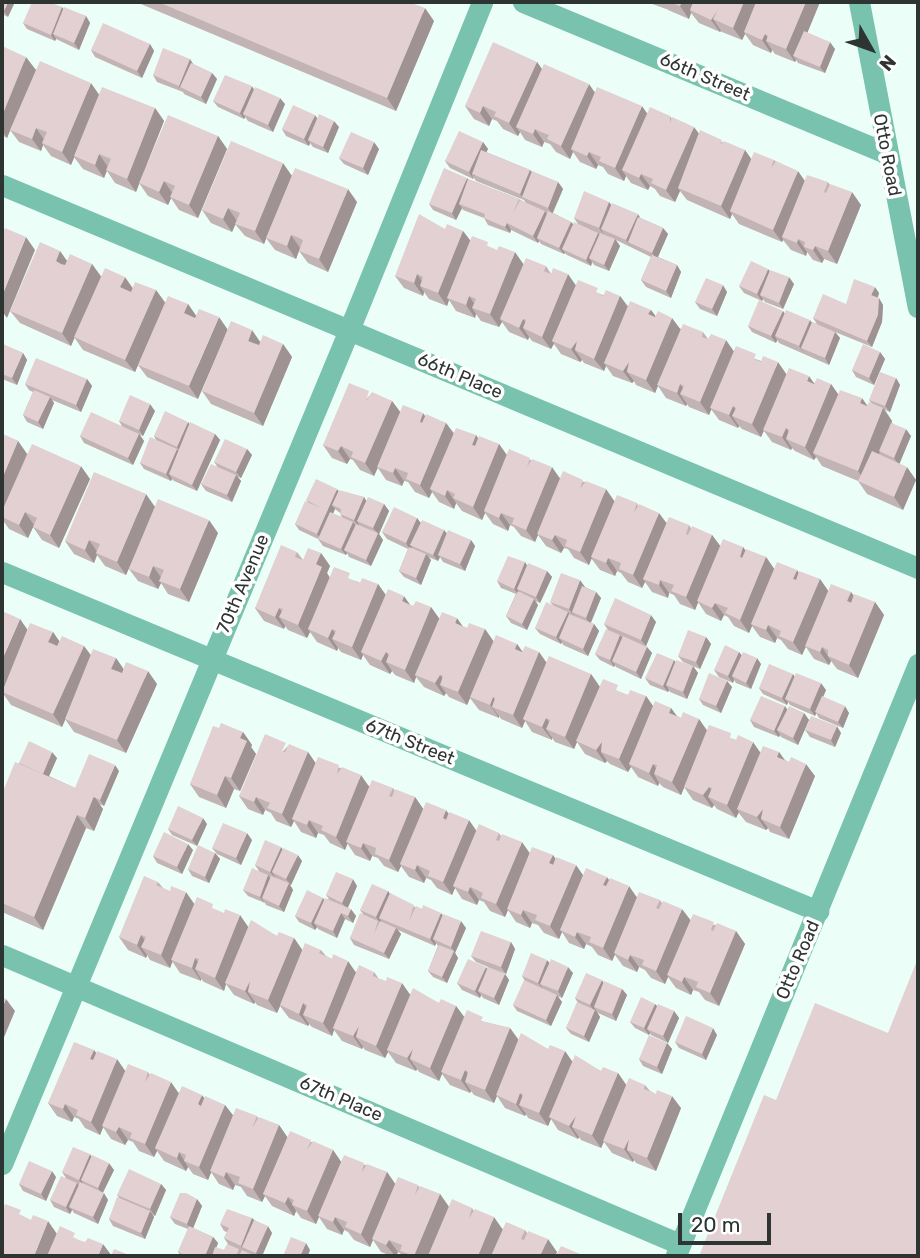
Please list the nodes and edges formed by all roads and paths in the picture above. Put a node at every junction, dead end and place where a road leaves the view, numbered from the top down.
1 (482, 2) edge
2 (523, 2) edge
3 (859, 2) edge
4 (886, 153) junction
5 (2, 185) edge
6 (918, 307) edge
7 (349, 330) junction
8 (918, 568) edge
9 (2, 572) edge
10 (211, 660) junction
11 (918, 664) edge
12 (818, 911) junction
13 (2, 955) edge
14 (74, 985) junction
15 (2, 1164) edge
16 (678, 1250) edge

1 - 7 street, 70th Avenue
2 - 4 street, 66th Street
3 - 4 street, Otto Road
4 - 6 street, Otto Road
5 - 7 street, 66th Place
7 - 8 street, 66th Place
7 - 10 street, 70th Avenue
9 - 10 street, 67th Street
10 - 12 street, 67th Street
10 - 14 street, 70th Avenue
11 - 12 street, Otto Road
12 - 16 street, Otto Road
13 - 14 street, 67th Place
14 - 15 street, 70th Avenue
14 - 16 street, 67th Place

